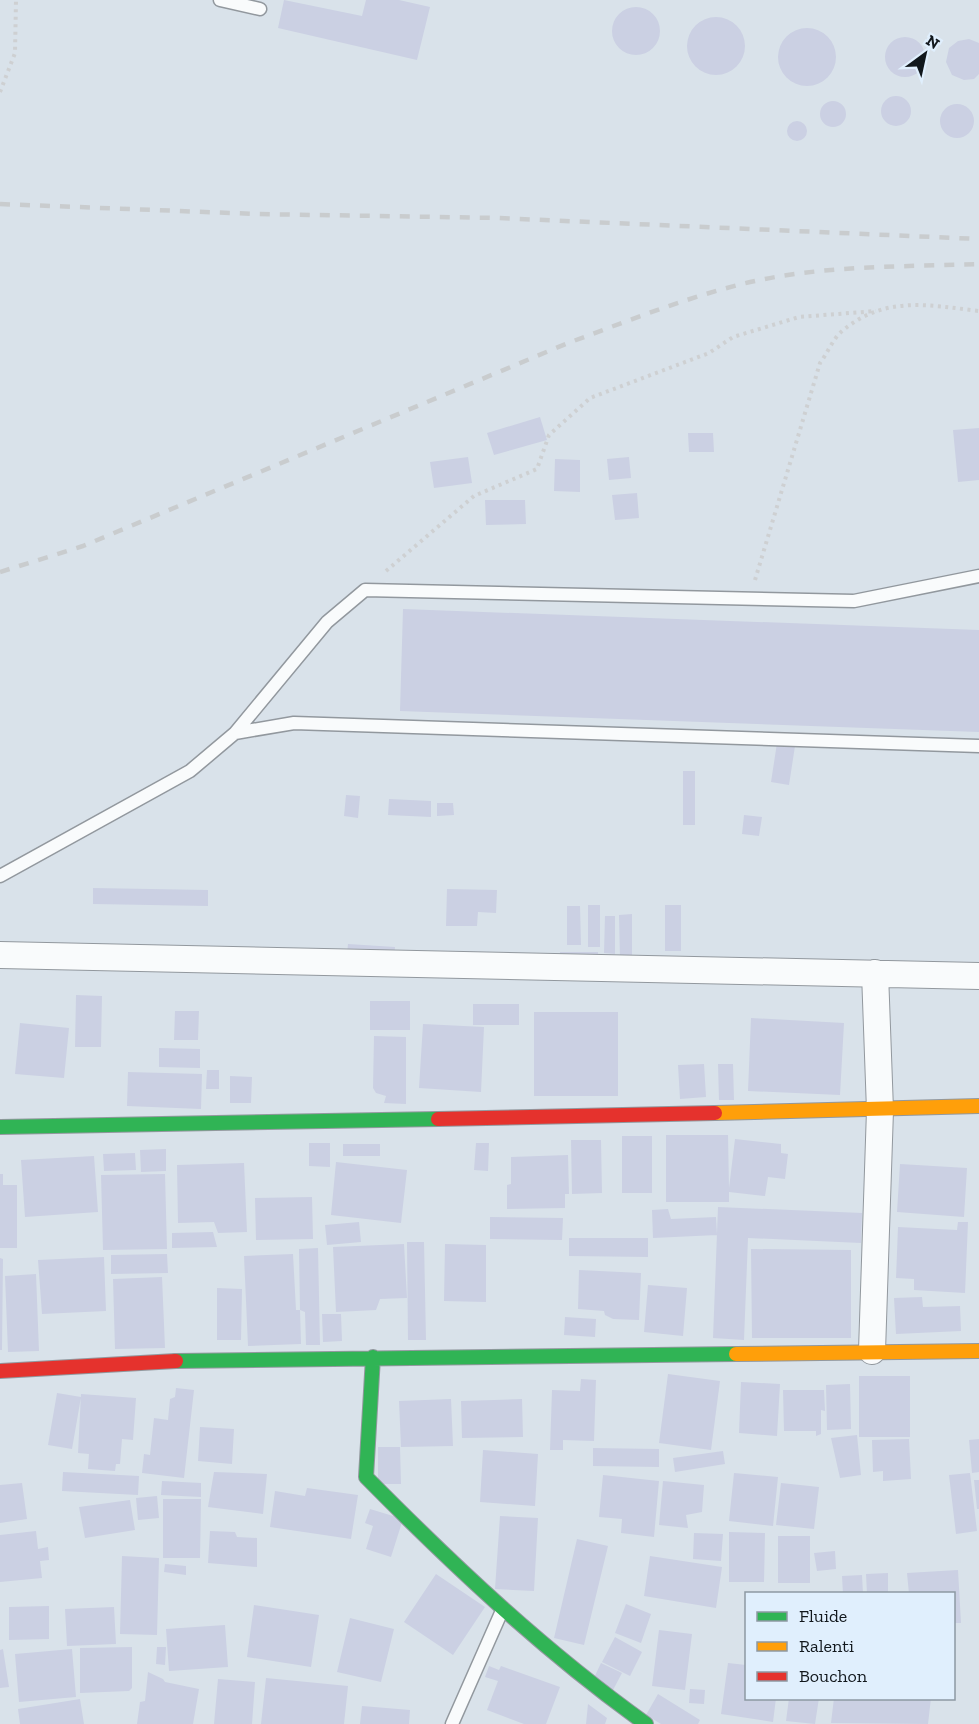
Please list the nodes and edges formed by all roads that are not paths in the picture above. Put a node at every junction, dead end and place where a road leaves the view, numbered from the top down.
1 (220, 0) edge
2 (260, 9) dead end
3 (979, 576) edge
4 (235, 733) junction
5 (979, 746) edge
6 (0, 876) edge
7 (0, 955) edge
8 (875, 973) junction
9 (979, 976) edge
10 (979, 1106) edge
11 (880, 1110) junction
12 (0, 1127) edge
13 (979, 1351) edge
14 (872, 1352) junction
15 (373, 1357) junction
16 (0, 1371) edge
17 (503, 1610) junction
18 (452, 1724) edge
19 (646, 1724) edge

1 - 2 lane
3 - 4 lane
4 - 5 lane
4 - 6 lane
7 - 8 street
8 - 9 street
8 - 11 street
10 - 11 street
11 - 12 street
11 - 14 street
13 - 14 street
14 - 15 street
15 - 16 street
15 - 17 street
17 - 18 lane
17 - 19 street

